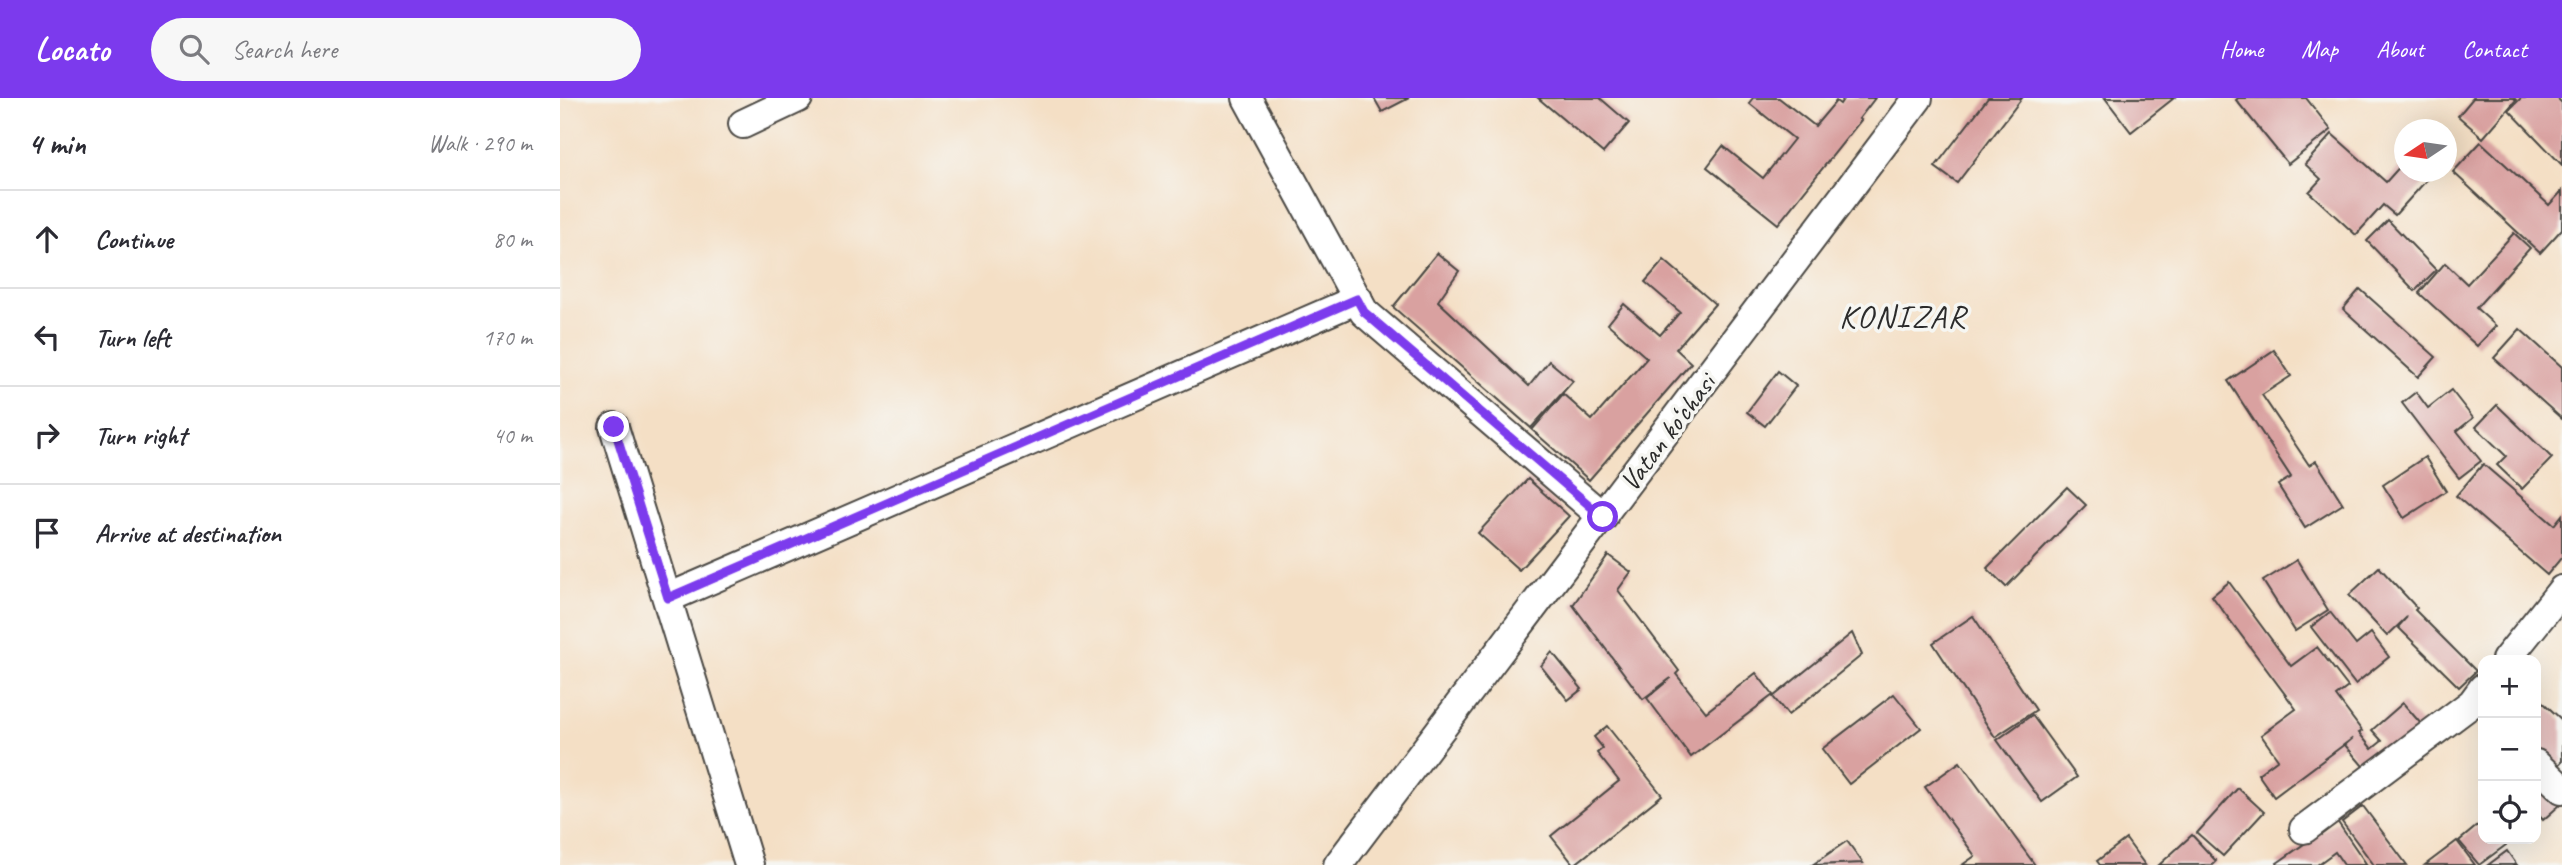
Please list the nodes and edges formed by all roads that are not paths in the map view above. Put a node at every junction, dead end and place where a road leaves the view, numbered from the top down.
1 (798, 98) edge
2 (1247, 98) edge
3 (1918, 98) edge
4 (743, 124) dead end
5 (1357, 299) junction
6 (614, 427) dead end
7 (1603, 517) junction
8 (2562, 590) edge
9 (668, 598) junction
10 (2510, 655) edge
11 (2478, 703) edge
12 (2541, 769) edge
13 (2562, 789) edge
14 (2304, 829) dead end
15 (749, 865) edge
16 (1338, 865) edge

1 - 4 street
2 - 5 street
3 - 7 street, Vatan ko‘chasi
5 - 7 street
5 - 9 street
6 - 9 street
7 - 16 street, Vatan ko‘chasi
8 - 10 street
9 - 15 street
11 - 14 street
12 - 13 street

